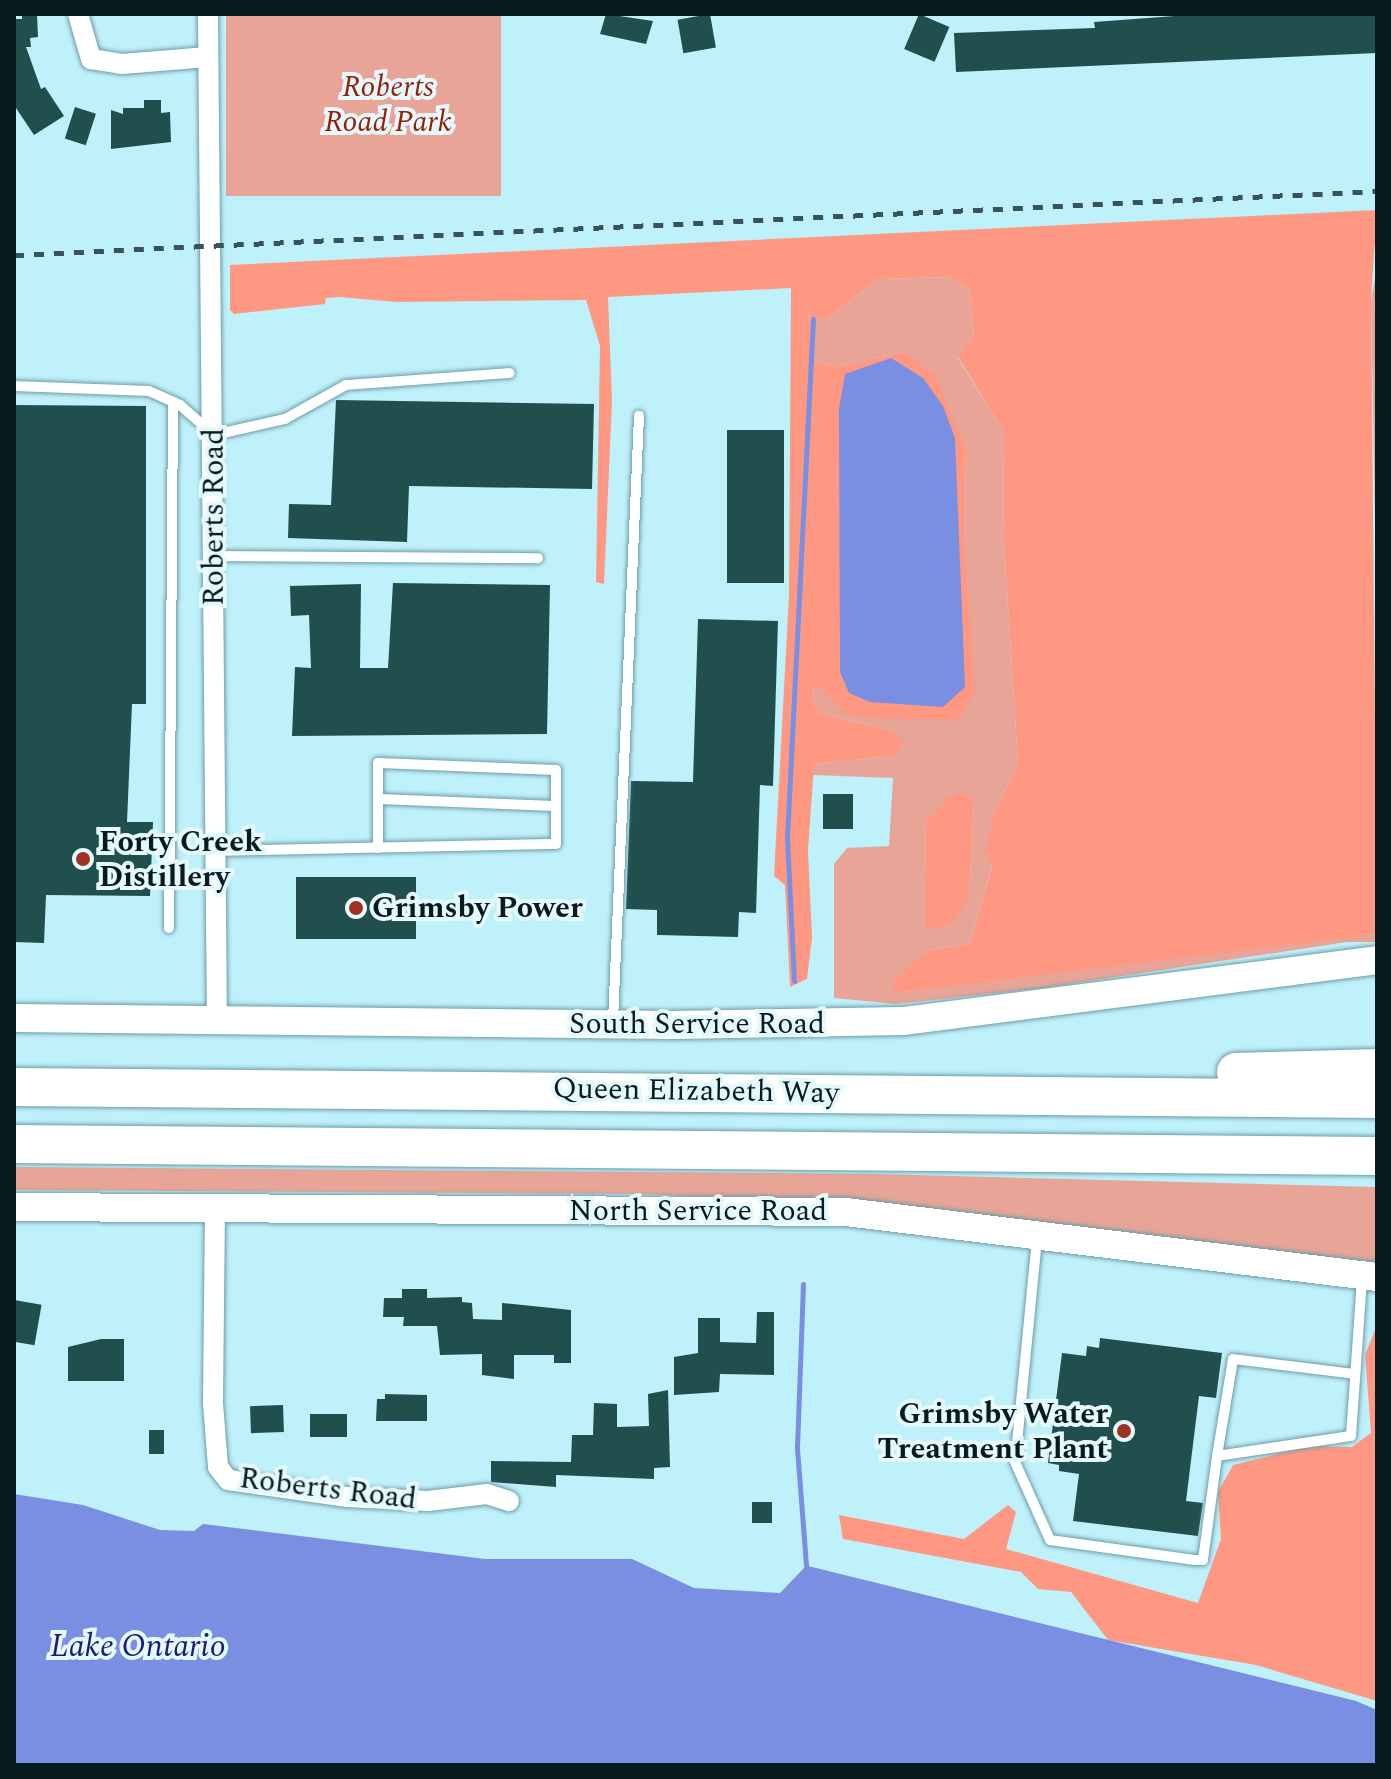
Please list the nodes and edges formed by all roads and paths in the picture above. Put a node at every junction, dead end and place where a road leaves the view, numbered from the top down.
1 (78, 14) edge
2 (208, 14) edge
3 (208, 57) junction
4 (510, 373) dead end
5 (14, 386) edge
6 (173, 402) junction
7 (639, 416) dead end
8 (214, 435) junction
9 (214, 556) junction
10 (538, 558) dead end
11 (378, 799) junction
12 (556, 806) junction
13 (378, 848) junction
14 (216, 851) junction
15 (169, 928) dead end
16 (1377, 960) edge
17 (14, 1018) edge
18 (217, 1020) junction
19 (613, 1025) junction
20 (1377, 1068) edge
21 (14, 1087) edge
22 (1157, 1095) junction
23 (1377, 1099) edge
24 (14, 1144) edge
25 (1377, 1156) edge
26 (14, 1207) edge
27 (215, 1208) junction
28 (1038, 1233) junction
29 (1370, 1277) edge
30 (1355, 1374) junction
31 (1217, 1456) junction
32 (509, 1501) dead end

1 - 3 street
2 - 3 street, Roberts Road
3 - 8 street, Roberts Road
4 - 8 lane
5 - 6 lane
6 - 8 lane
6 - 15 lane
7 - 19 lane
8 - 9 street, Roberts Road
9 - 10 lane
9 - 14 street, Roberts Road
11 - 12 lane
11 - 12 lane
11 - 13 lane
12 - 13 lane
13 - 14 lane
14 - 18 street, Roberts Road
16 - 19 street, South Service Road
17 - 18 street, South Service Road
18 - 19 street, South Service Road
20 - 22 highway
21 - 22 highway, Queen Elizabeth Way
22 - 23 highway, Queen Elizabeth Way
24 - 25 highway, Queen Elizabeth Way
26 - 27 street, North Service Road
27 - 28 street, North Service Road
27 - 32 street, Roberts Road
28 - 29 street, North Service Road
28 - 31 lane
29 - 30 lane
30 - 31 lane
30 - 31 lane

